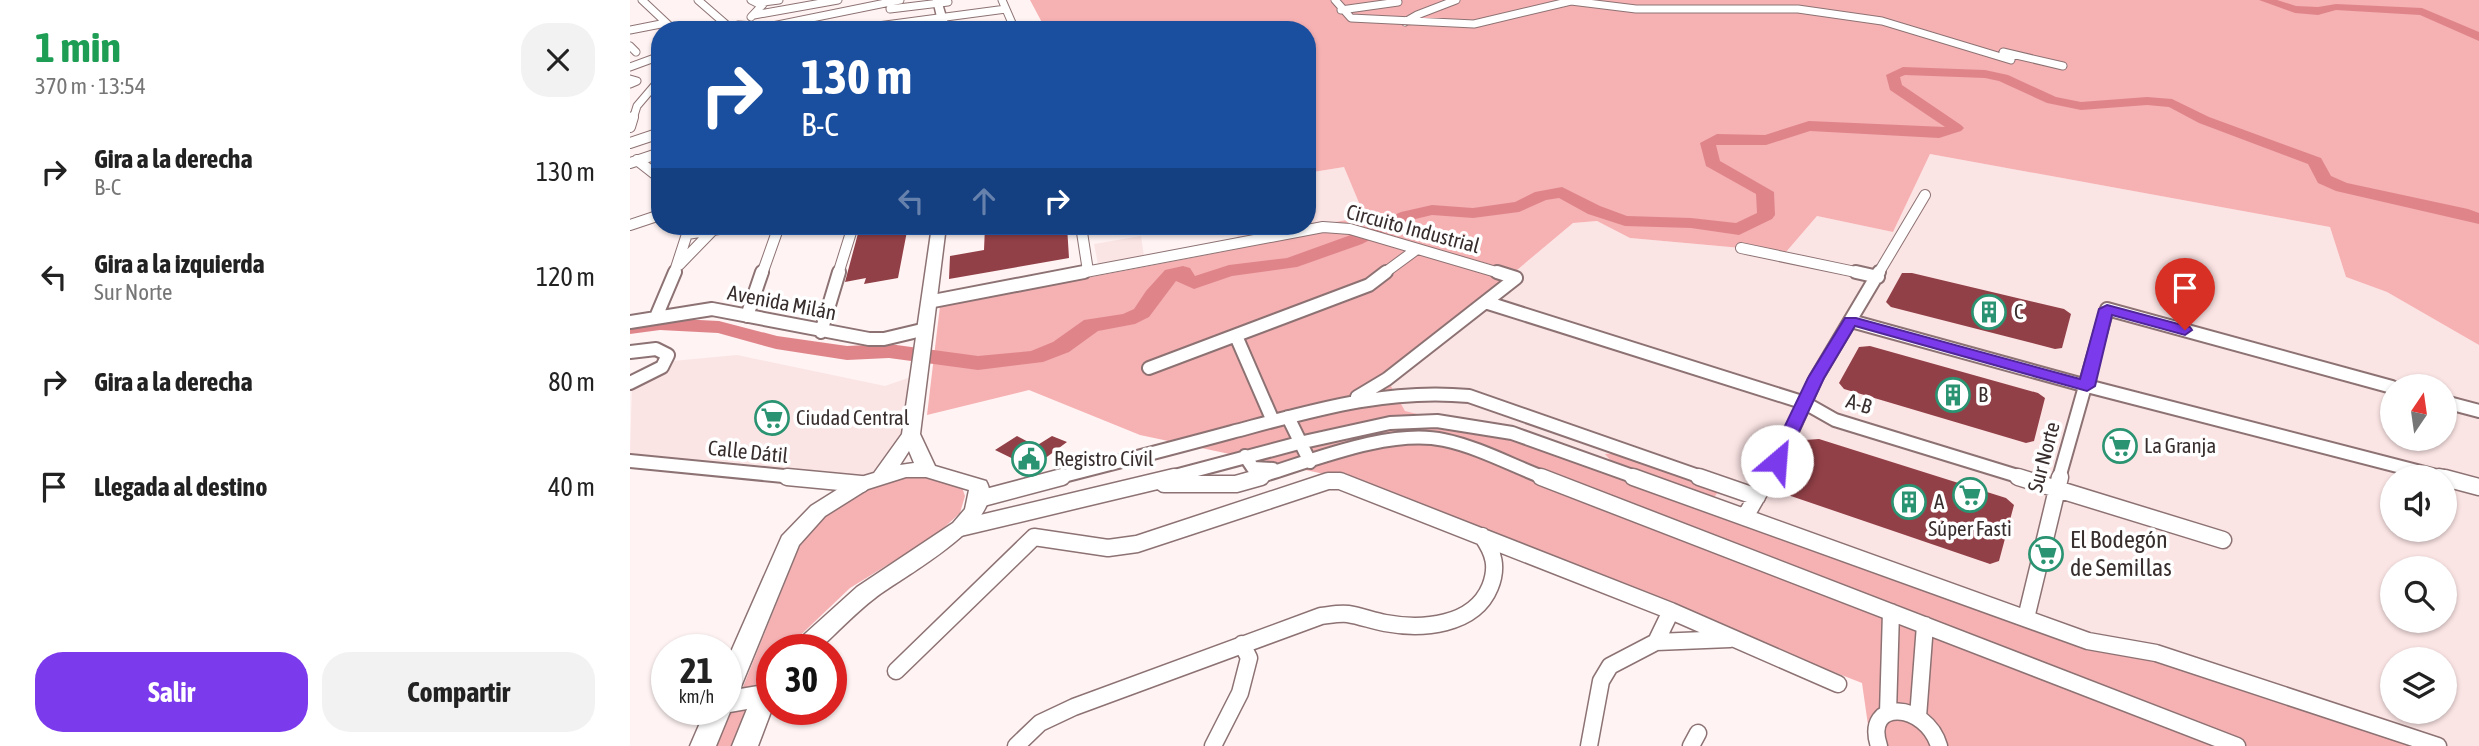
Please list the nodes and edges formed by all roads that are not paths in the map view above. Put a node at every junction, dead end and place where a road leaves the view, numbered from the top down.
1 (642, 0) edge
2 (698, 0) edge
3 (751, 0) edge
4 (838, 0) edge
5 (888, 0) edge
6 (900, 0) edge
7 (1002, 0) edge
8 (1335, 0) edge
9 (1345, 0) edge
10 (1396, 0) edge
11 (1455, 0) edge
12 (1557, 0) edge
13 (1589, 0) edge
14 (771, 1) edge
15 (943, 1) edge
16 (1385, 2) edge
17 (1350, 8) junction
18 (858, 9) junction
19 (1006, 9) junction
20 (1341, 10) junction
21 (765, 14) junction
22 (754, 15) junction
23 (947, 16) junction
24 (802, 19) joint
25 (1407, 20) junction
26 (664, 21) edge
27 (722, 21) edge
28 (744, 21) edge
29 (759, 21) edge
30 (790, 21) edge
31 (861, 21) edge
32 (915, 21) edge
33 (946, 21) edge
34 (950, 21) edge
35 (1011, 21) edge
36 (651, 26) edge
37 (630, 30) edge
38 (2011, 60) dead end
39 (651, 61) edge
40 (2063, 66) dead end
41 (634, 67) edge
42 (630, 78) edge
43 (630, 84) edge
44 (651, 90) edge
45 (630, 127) edge
46 (651, 136) edge
47 (633, 141) edge
48 (651, 156) edge
49 (634, 161) edge
50 (651, 172) edge
51 (1925, 195) dead end
52 (651, 218) edge
53 (630, 225) edge
54 (1316, 228) edge
55 (689, 235) edge
56 (707, 235) edge
57 (776, 235) edge
58 (850, 235) edge
59 (938, 235) edge
60 (1082, 235) edge
61 (1275, 235) edge
62 (1741, 248) dead end
63 (1417, 249) junction
64 (677, 267) junction
65 (1088, 271) junction
66 (1878, 277) junction
67 (929, 302) junction
68 (1485, 302) junction
69 (747, 316) junction
70 (656, 317) junction
71 (1851, 321) junction
72 (630, 322) edge
73 (821, 331) junction
74 (925, 331) junction
75 (1236, 336) junction
76 (630, 352) edge
77 (1149, 368) dead end
78 (630, 383) edge
79 (2380, 384) edge
80 (2087, 386) junction
81 (1349, 401) junction
82 (1804, 403) junction
83 (2457, 405) edge
84 (2479, 411) edge
85 (1280, 419) junction
86 (911, 434) junction
87 (1299, 443) junction
88 (1245, 456) junction
89 (630, 461) edge
90 (1310, 462) junction
91 (2394, 465) edge
92 (1287, 469) junction
93 (916, 470) junction
94 (871, 481) junction
95 (2457, 481) edge
96 (1150, 483) junction
97 (2057, 487) junction
98 (2479, 487) edge
99 (1757, 497) junction
100 (979, 499) junction
101 (1028, 513) junction
102 (1745, 517) junction
103 (960, 528) junction
104 (1482, 536) junction
105 (1034, 537) junction
106 (2223, 540) dead end
107 (1671, 611) junction
108 (1891, 612) junction
109 (2026, 618) junction
110 (1925, 625) junction
111 (820, 634) edge
112 (1735, 639) junction
113 (1656, 642) junction
114 (1242, 644) junction
115 (742, 654) edge
116 (896, 671) dead end
117 (1838, 684) dead end
118 (1888, 713) junction
119 (1918, 717) junction
120 (756, 720) edge
121 (713, 725) edge
122 (704, 746) edge
123 (745, 746) edge
124 (1016, 746) edge
125 (1213, 746) edge
126 (1589, 746) edge
127 (1879, 746) edge
128 (1939, 746) edge
129 (2237, 746) edge
130 (2438, 746) edge

1 - 26 street
2 - 27 street
3 - 14 street
4 - 21 street
5 - 18 street
6 - 18 street
7 - 19 street
8 - 20 street
9 - 17 street
10 - 16 street
11 - 25 street
12 - 25 street
13 - 40 street
14 - 21 street
14 - 22 street
15 - 18 street
15 - 23 main road
16 - 17 street
17 - 20 street
17 - 25 street
18 - 24 street
18 - 31 street
19 - 23 street
19 - 35 street
20 - 25 street
21 - 22 street
21 - 29 street
22 - 28 street
23 - 32 street
23 - 33 main road
23 - 34 main road
24 - 30 street
25 - 38 street
36 - 37 street
39 - 41 street
41 - 42 street
42 - 43 street
44 - 45 street
46 - 47 street
48 - 49 street
49 - 50 street
51 - 66 street
52 - 53 street
54 - 63 street, Circuito Industrial
55 - 64 street
56 - 64 street
57 - 69 street
58 - 73 street
59 - 67 main road
60 - 65 street
61 - 65 street, Circuito Industrial
62 - 66 street
63 - 68 street, Circuito Industrial
63 - 75 street
64 - 70 street
65 - 67 street, Circuito Industrial
66 - 71 street
67 - 74 main road
68 - 81 street
68 - 82 street, A-B
69 - 70 street, Avenida Milán
69 - 73 street, Avenida Milán
70 - 72 street, Avenida Milán
71 - 80 street
71 - 82 street
73 - 74 street, Avenida Milán
74 - 86 main road
75 - 77 street
75 - 85 street
76 - 78 street
79 - 80 street, Sur Norte
80 - 91 street
80 - 97 street, Sur Norte
81 - 85 street
81 - 99 street
82 - 97 street, A-B
82 - 99 street
83 - 84 street
85 - 87 street
85 - 100 street
86 - 93 main road
86 - 94 main road
87 - 88 street
87 - 90 street
87 - 102 street
88 - 92 street
88 - 96 street
89 - 94 street, Calle Dátil
90 - 92 street
90 - 108 street
92 - 96 street
93 - 94 main road
93 - 100 main road
94 - 115 main road
95 - 98 street
96 - 101 street
97 - 106 street, A-B
97 - 109 street, Sur Norte
99 - 102 street
100 - 103 main road
101 - 103 street
101 - 105 street
102 - 109 street
103 - 111 main road
104 - 105 street
104 - 107 street
104 - 114 street
105 - 116 street
107 - 112 street
107 - 113 street
108 - 110 street
108 - 118 street
109 - 130 street
110 - 119 street
110 - 129 street
112 - 113 street
112 - 117 street
113 - 126 street
114 - 124 street
114 - 125 street
118 - 119 street
118 - 127 street
119 - 128 street
120 - 123 main road
121 - 122 main road

